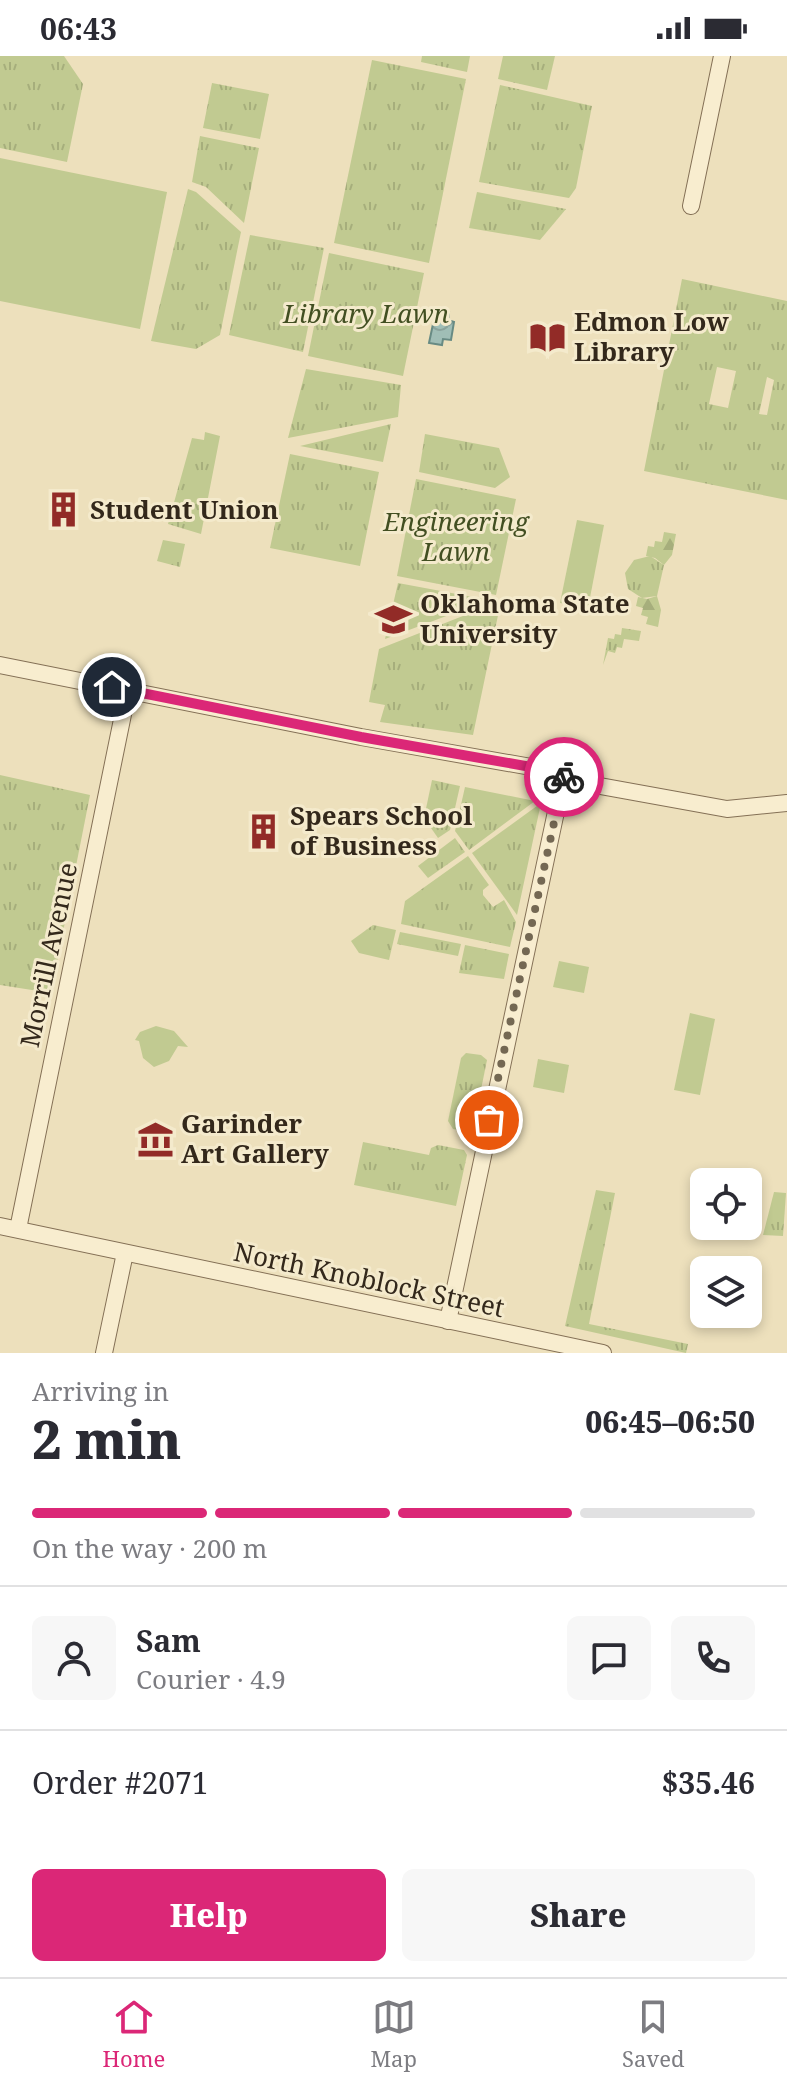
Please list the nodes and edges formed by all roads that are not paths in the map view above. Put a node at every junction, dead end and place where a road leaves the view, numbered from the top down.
1 (722, 56) edge
2 (691, 206) dead end
3 (0, 665) edge
4 (128, 690) junction
5 (564, 774) junction
6 (787, 803) edge
7 (0, 1226) edge
8 (18, 1229) junction
9 (125, 1253) junction
10 (448, 1321) junction
11 (521, 1344) edge
12 (104, 1353) edge
13 (603, 1353) edge

1 - 2 street
3 - 4 street
4 - 5 street
4 - 8 street, Morrill Avenue
5 - 6 street
5 - 10 street
7 - 8 street, North Knoblock Street
8 - 9 street, North Knoblock Street
9 - 10 street, North Knoblock Street
9 - 12 street
10 - 11 street, North Knoblock Street
11 - 13 street, North Knoblock Street

